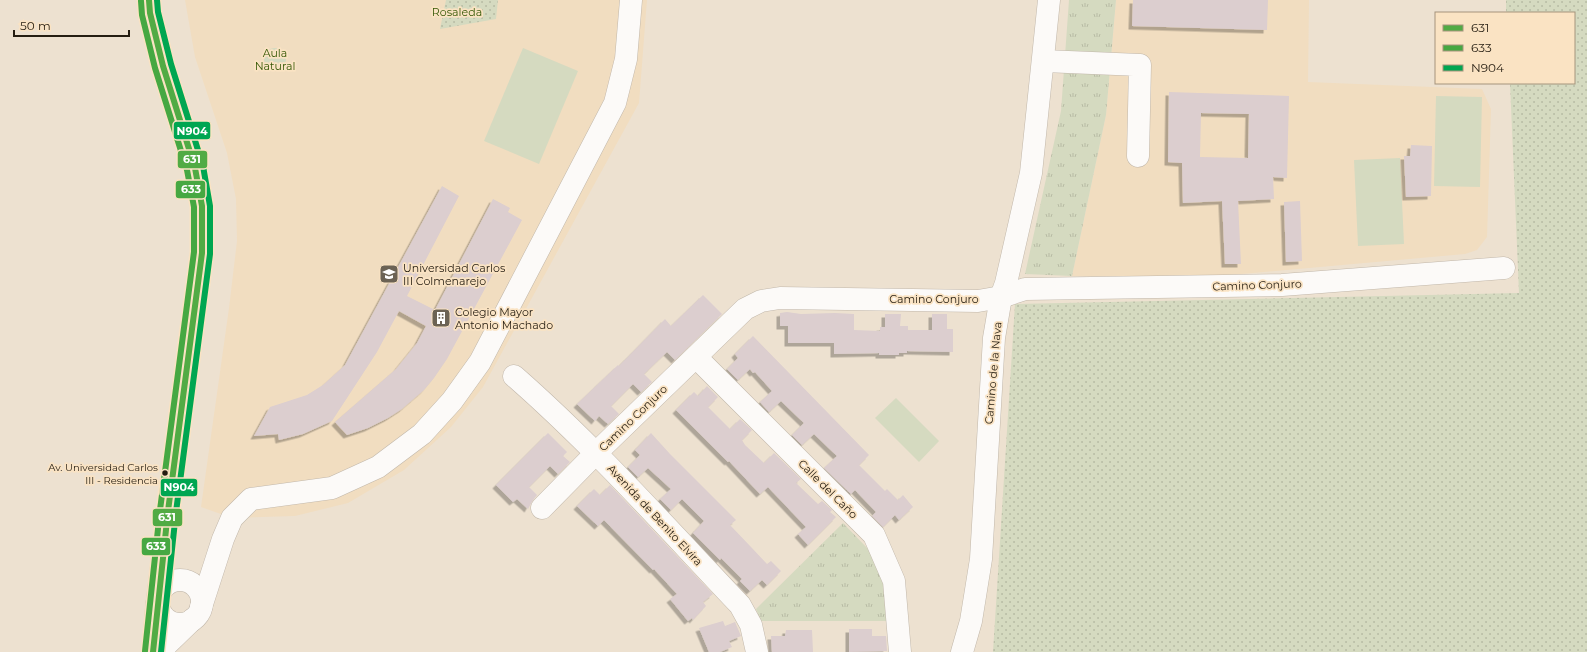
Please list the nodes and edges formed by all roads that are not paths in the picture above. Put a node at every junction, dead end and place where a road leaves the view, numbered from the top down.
1 (149, 0) edge
2 (631, 0) edge
3 (1049, 0) edge
4 (1044, 61) junction
5 (1138, 156) dead end
6 (1504, 268) dead end
7 (1001, 296) junction
8 (696, 357) junction
9 (514, 376) dead end
10 (596, 453) junction
11 (542, 508) dead end
12 (216, 561) junction
13 (175, 576) junction
14 (158, 600) junction
15 (197, 613) junction
16 (152, 652) edge
17 (160, 652) edge
18 (757, 652) edge
19 (900, 652) edge
20 (962, 652) edge

1 - 13 street
2 - 12 street
3 - 4 street, Camino de la Nava
4 - 5 street
4 - 7 street, Camino de la Nava
6 - 7 street, Camino Conjuro
7 - 8 street, Camino Conjuro
7 - 20 street, Camino de la Nava
8 - 10 street, Camino Conjuro
8 - 19 street, Calle del Caño
9 - 10 street, Avenida de Benito Elvira
10 - 11 street, Camino Conjuro
10 - 18 street, Avenida de Benito Elvira
12 - 13 street
12 - 15 street
13 - 14 street
13 - 15 street
14 - 15 street
14 - 16 street
15 - 17 street

